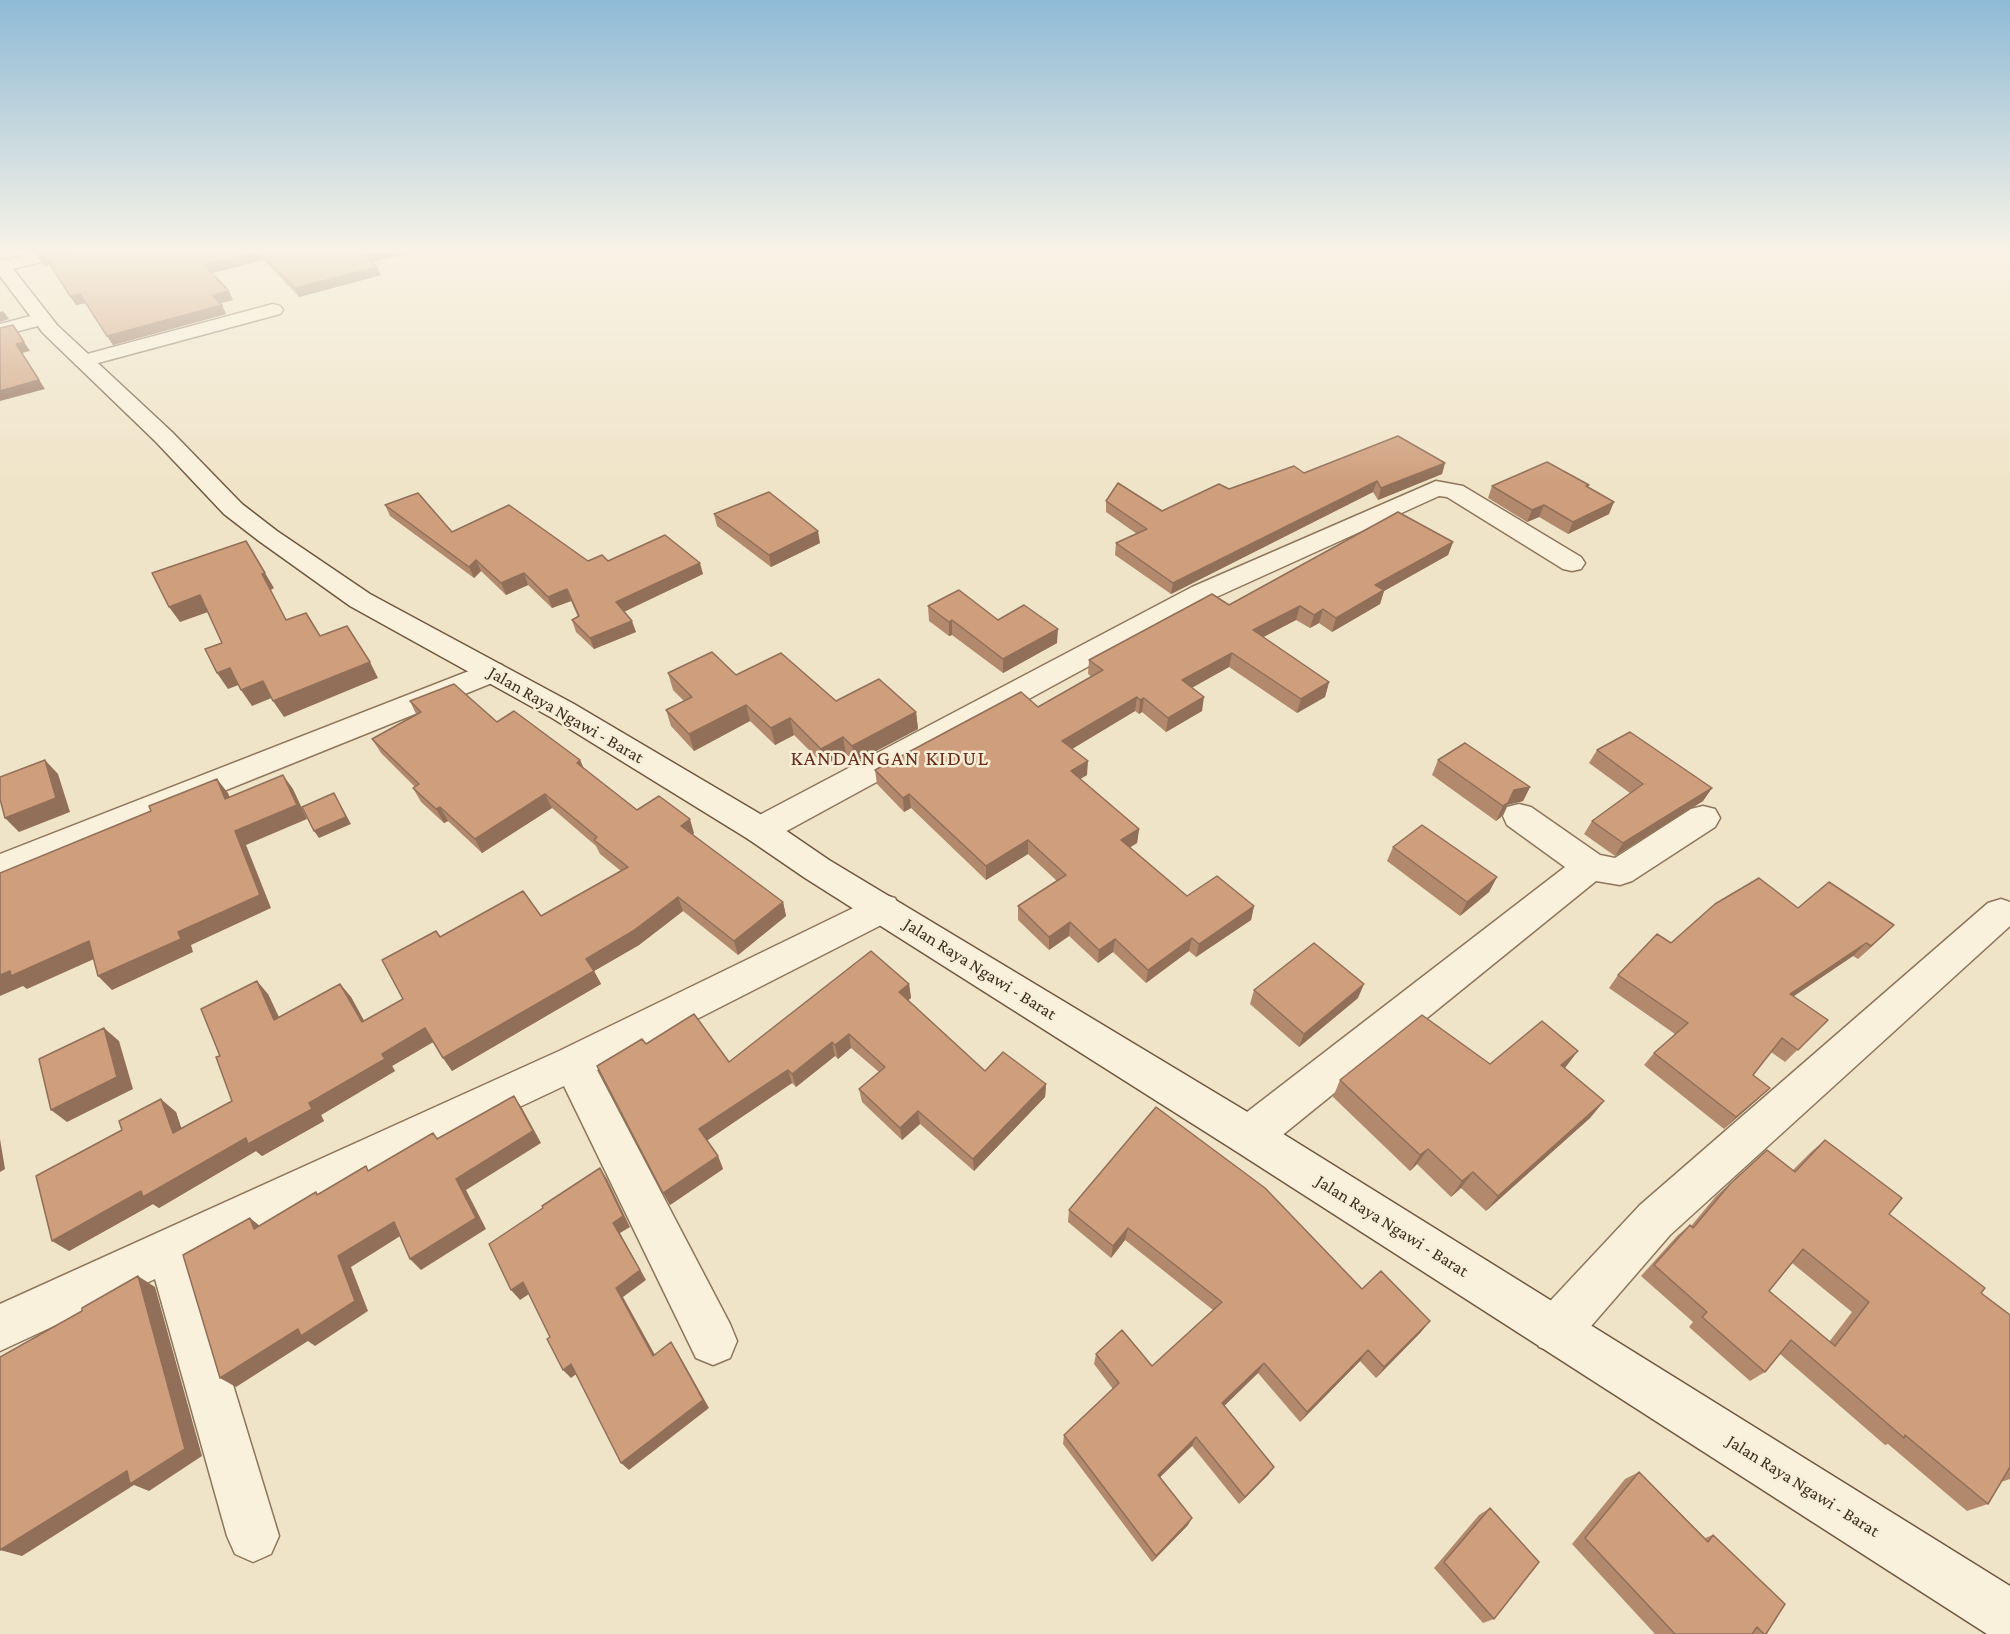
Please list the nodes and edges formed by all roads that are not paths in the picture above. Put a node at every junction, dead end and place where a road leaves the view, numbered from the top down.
1 (52, 329) edge
2 (201, 329) edge
3 (83, 361) junction
4 (1572, 563) dead end
5 (492, 672) junction
6 (1519, 816) dead end
7 (1703, 818) dead end
8 (760, 830) junction
9 (0, 867) edge
10 (1591, 867) junction
11 (882, 908) junction
12 (2001, 913) dead end
13 (573, 1062) junction
14 (1249, 1136) junction
15 (170, 1251) junction
16 (0, 1328) edge
17 (1556, 1330) junction
18 (713, 1341) dead end
19 (254, 1536) dead end
20 (2010, 1617) edge

1 - 3 street, Jalan Raya Ngawi - Barat
2 - 3 street
3 - 5 street, Jalan Raya Ngawi - Barat
4 - 8 street
5 - 8 street, Jalan Raya Ngawi - Barat
5 - 9 street
6 - 10 street
7 - 10 street
8 - 11 street, Jalan Raya Ngawi - Barat
10 - 14 street
11 - 13 street
11 - 14 street, Jalan Raya Ngawi - Barat
12 - 17 street
13 - 15 street
13 - 18 street
14 - 17 street, Jalan Raya Ngawi - Barat
15 - 16 street
15 - 19 street
17 - 20 street, Jalan Raya Ngawi - Barat

